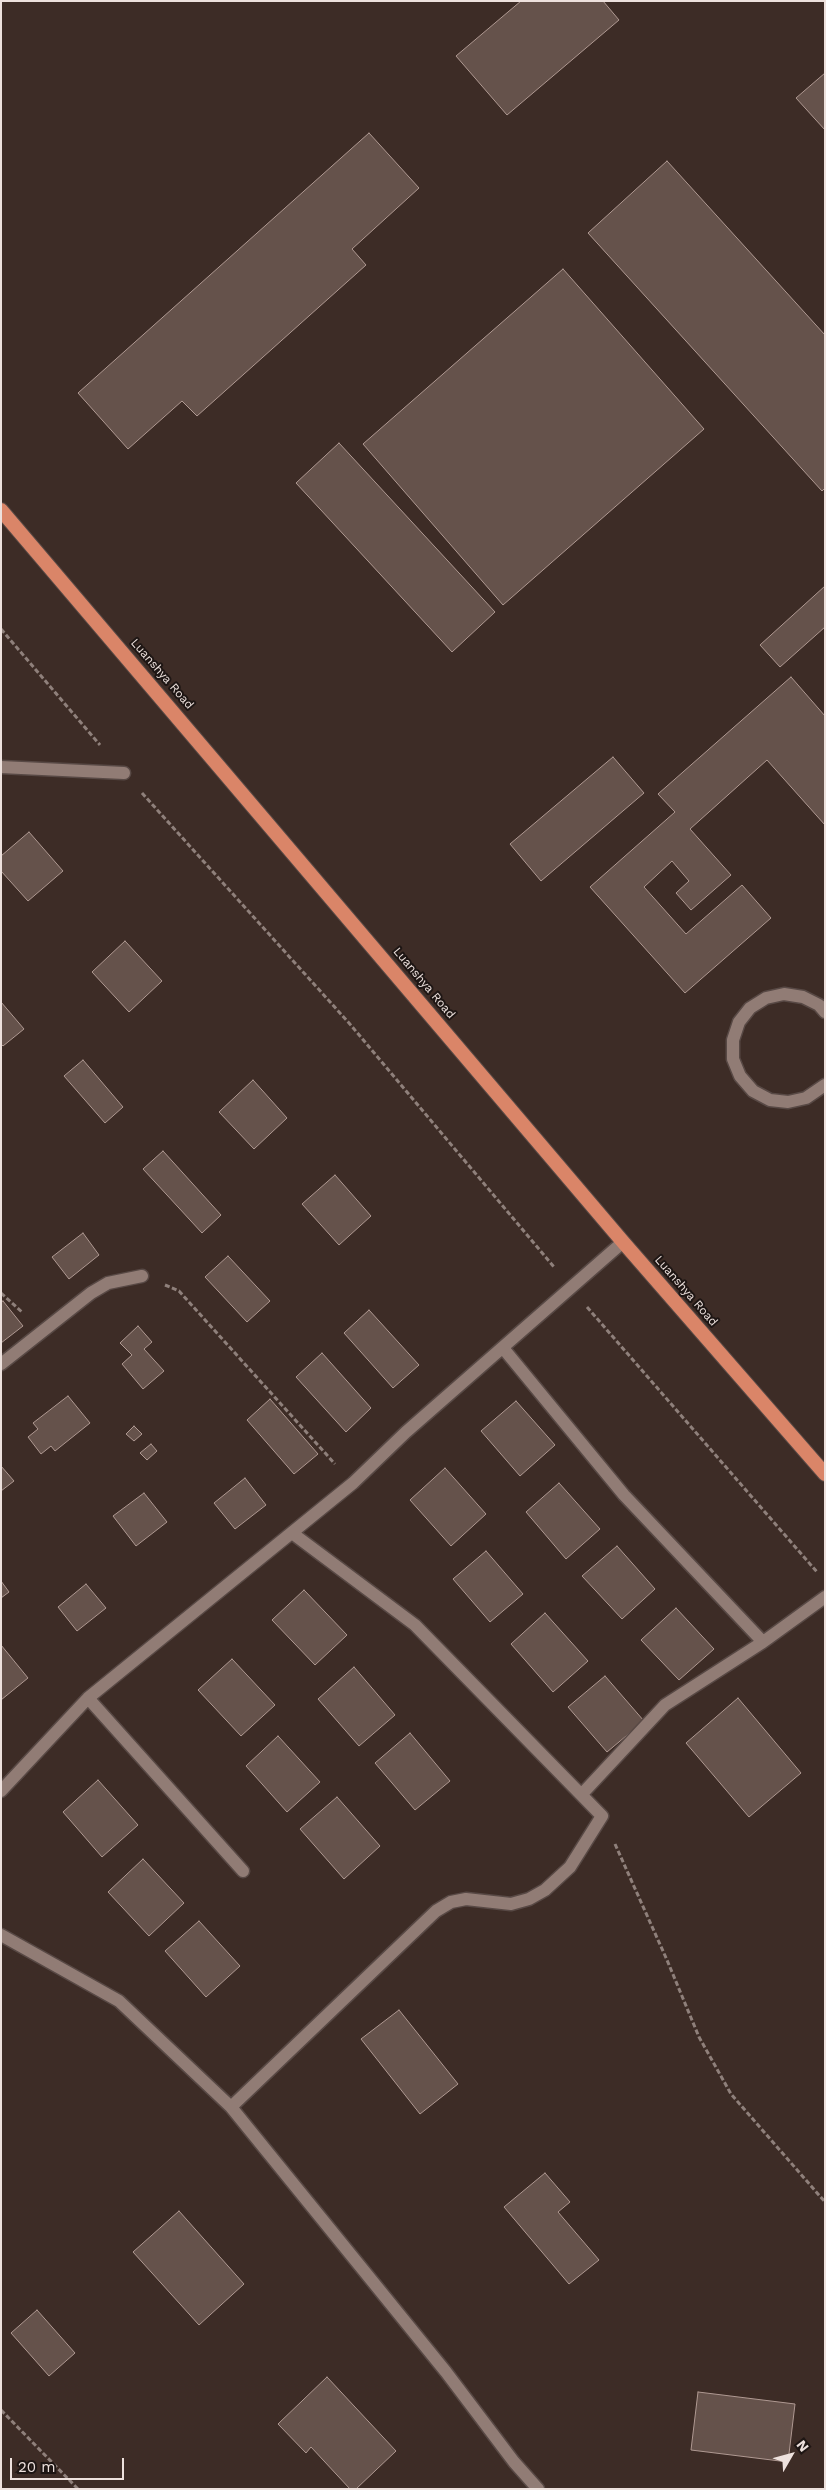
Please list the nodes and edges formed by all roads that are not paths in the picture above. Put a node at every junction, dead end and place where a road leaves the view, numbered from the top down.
1 (1, 510) edge
2 (1, 768) edge
3 (124, 773) road end
4 (825, 1012) edge
5 (825, 1085) edge
6 (623, 1242) junction
7 (142, 1276) road end
8 (503, 1348) junction
9 (1, 1364) edge
10 (825, 1474) edge
11 (292, 1533) junction
12 (825, 1597) edge
13 (763, 1642) junction
14 (88, 1698) junction
15 (1, 1790) edge
16 (582, 1794) junction
17 (243, 1871) dead end
18 (1, 1935) edge
19 (231, 2107) junction
20 (538, 2489) edge

1 - 6 highway, Luanshya Road
2 - 3 street
4 - 5 street
6 - 8 street
6 - 10 highway, Luanshya Road
7 - 9 street
8 - 11 street
8 - 13 street
11 - 14 street
11 - 16 street
12 - 13 street
13 - 16 street
14 - 15 street
14 - 17 street
16 - 19 street
18 - 19 street
19 - 20 street

